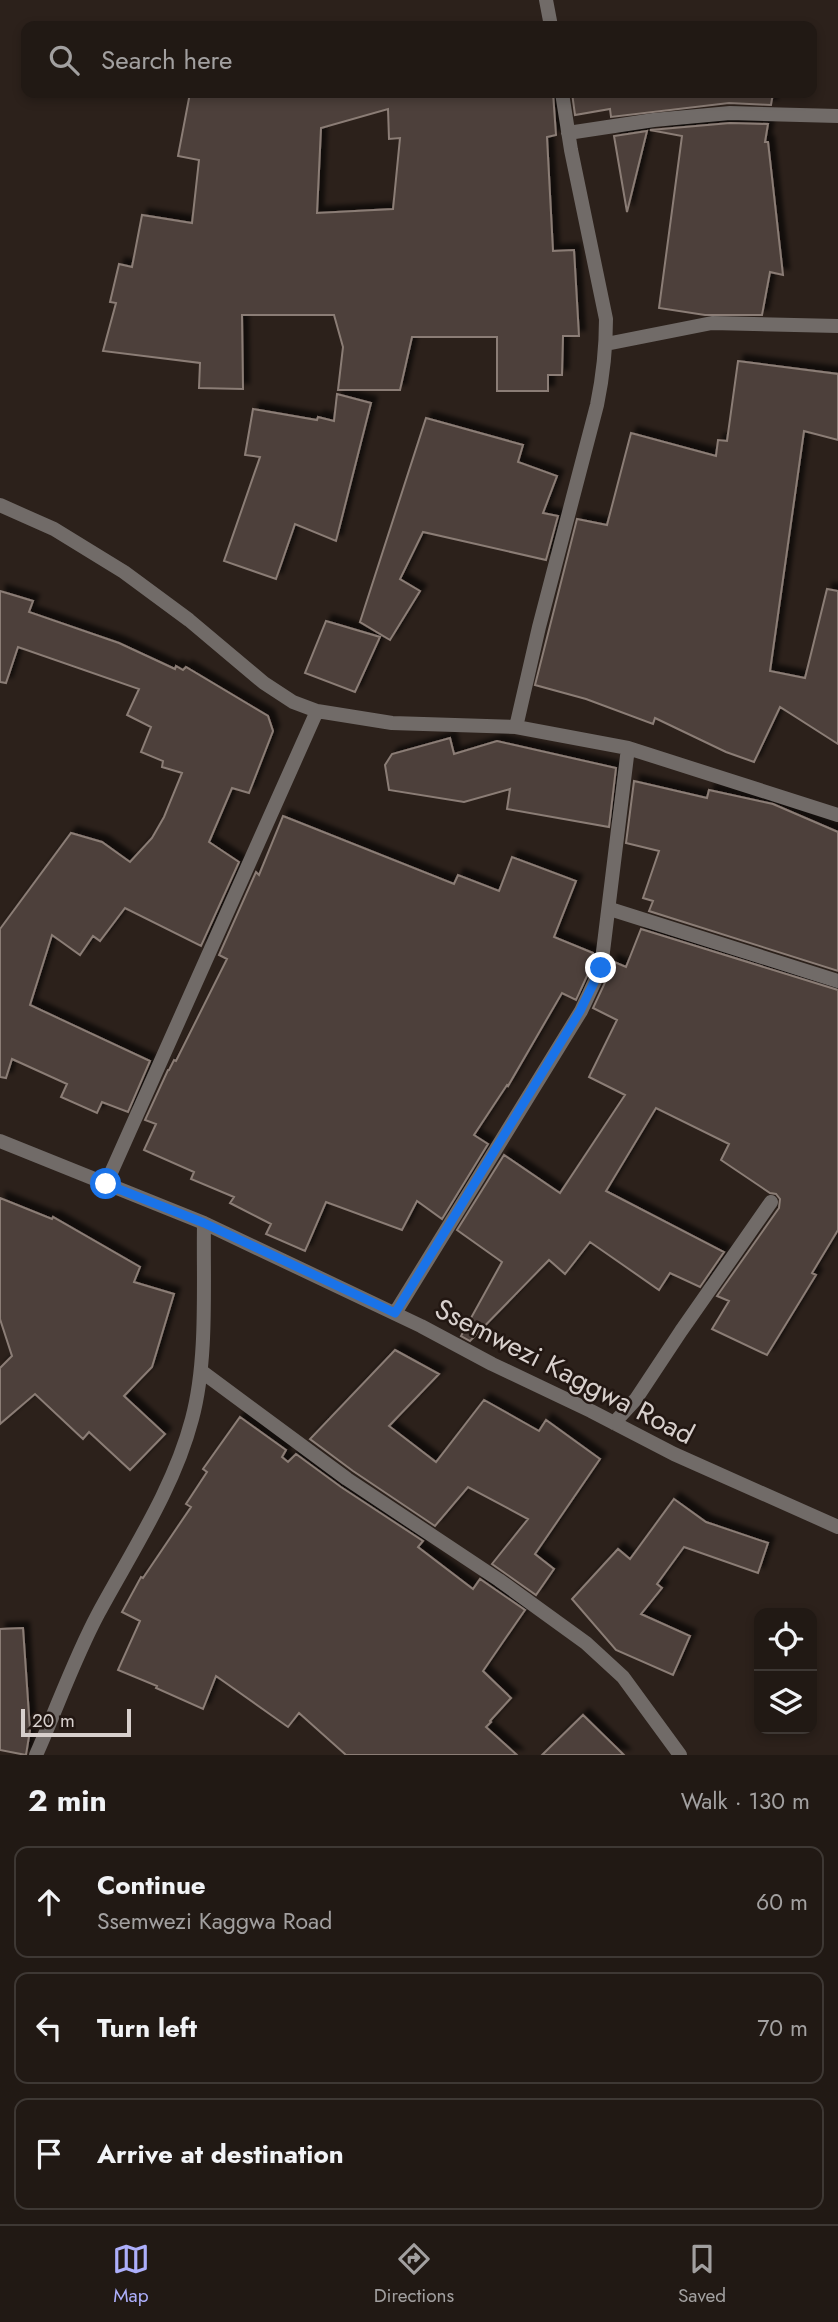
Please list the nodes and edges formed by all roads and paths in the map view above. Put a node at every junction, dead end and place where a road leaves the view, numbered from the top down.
1 (546, 0) edge
2 (550, 21) edge
3 (563, 98) edge
4 (838, 116) edge
5 (568, 133) junction
6 (838, 326) edge
7 (606, 344) junction
8 (0, 505) edge
9 (317, 711) junction
10 (516, 727) junction
11 (628, 748) junction
12 (838, 814) edge
13 (610, 909) junction
14 (838, 981) edge
15 (0, 1141) edge
16 (106, 1184) junction
17 (771, 1202) dead end
18 (204, 1223) junction
19 (395, 1313) junction
20 (201, 1371) junction
21 (614, 1423) junction
22 (838, 1527) edge
23 (36, 1755) edge
24 (680, 1755) edge

1 - 2 street
3 - 5 street
4 - 5 street
5 - 7 street
6 - 7 street
7 - 10 street
8 - 9 street
9 - 10 street
9 - 16 street
10 - 11 street
11 - 12 street
11 - 13 street
13 - 14 street
13 - 19 street
15 - 16 street, Ssemwezi Kaggwa Road
16 - 18 street, Ssemwezi Kaggwa Road
17 - 21 street
18 - 19 street, Ssemwezi Kaggwa Road
18 - 20 street
19 - 21 street, Ssemwezi Kaggwa Road
20 - 23 street
20 - 24 street
21 - 22 street, Ssemwezi Kaggwa Road

